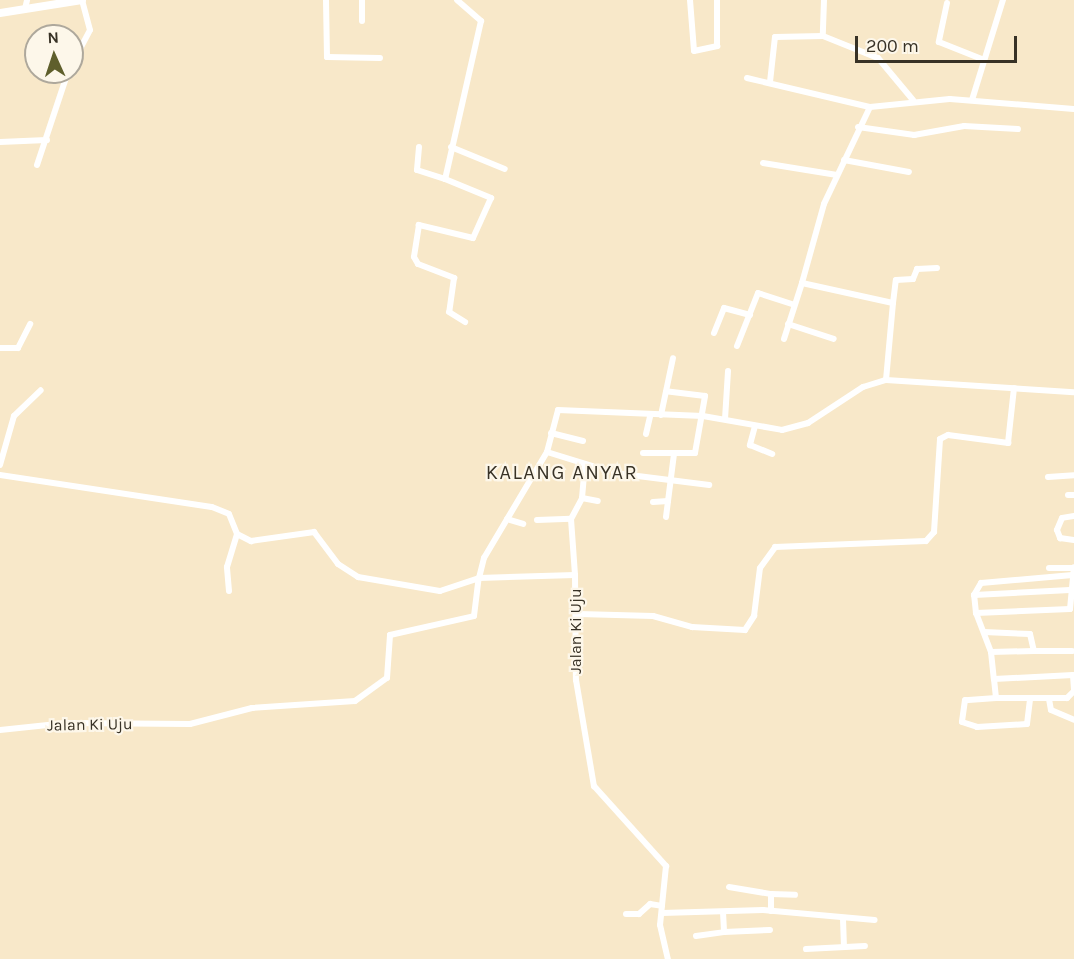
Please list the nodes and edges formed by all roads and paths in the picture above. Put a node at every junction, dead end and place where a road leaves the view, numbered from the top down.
1 (82, 0) edge
2 (326, 0) edge
3 (362, 0) edge
4 (457, 0) edge
5 (690, 0) edge
6 (717, 0) edge
7 (824, 0) edge
8 (1003, 0) edge
9 (947, 3) dead end
10 (26, 4) edge
11 (0, 13) edge
12 (362, 21) dead end
13 (823, 36) junction
14 (84, 41) edge
15 (380, 58) dead end
16 (982, 59) junction
17 (747, 78) dead end
18 (770, 82) junction
19 (64, 84) edge
20 (913, 100) junction
21 (972, 100) junction
22 (870, 107) junction
23 (1074, 109) edge
24 (858, 127) junction
25 (1018, 129) dead end
26 (47, 140) junction
27 (0, 142) edge
28 (419, 147) dead end
29 (451, 147) junction
30 (844, 160) junction
31 (763, 163) dead end
32 (37, 165) dead end
33 (505, 169) dead end
34 (909, 172) dead end
35 (837, 175) junction
36 (445, 179) junction
37 (937, 268) dead end
38 (802, 283) junction
39 (893, 303) junction
40 (794, 305) junction
41 (750, 315) junction
42 (465, 322) dead end
43 (30, 324) dead end
44 (788, 324) junction
45 (714, 333) dead end
46 (784, 339) dead end
47 (834, 339) dead end
48 (737, 346) dead end
49 (0, 348) edge
50 (673, 358) dead end
51 (728, 371) dead end
52 (886, 380) junction
53 (1014, 388) junction
54 (40, 390) dead end
55 (666, 391) junction
56 (1074, 392) edge
57 (662, 415) junction
58 (650, 416) junction
59 (703, 416) junction
60 (725, 419) junction
61 (755, 426) junction
62 (551, 433) junction
63 (646, 434) dead end
64 (583, 441) dead end
65 (547, 452) junction
66 (644, 453) dead end
67 (674, 454) junction
68 (772, 454) dead end
69 (0, 465) edge
70 (614, 473) dead end
71 (0, 475) edge
72 (1074, 475) edge
73 (1048, 477) dead end
74 (670, 482) junction
75 (709, 485) dead end
76 (582, 498) junction
77 (598, 501) dead end
78 (668, 501) junction
79 (653, 502) dead end
80 (1074, 516) edge
81 (666, 517) dead end
82 (507, 519) junction
83 (572, 519) junction
84 (537, 520) dead end
85 (523, 524) dead end
86 (237, 534) junction
87 (1074, 540) edge
88 (1073, 567) edge
89 (1048, 568) dead end
90 (575, 575) junction
91 (1072, 575) edge
92 (479, 578) junction
93 (229, 591) dead end
94 (1071, 593) edge
95 (974, 595) junction
96 (1072, 612) edge
97 (976, 613) junction
98 (579, 614) junction
99 (984, 632) junction
100 (1034, 651) junction
101 (1072, 651) dead end
102 (991, 652) junction
103 (1073, 675) edge
104 (994, 679) junction
105 (996, 698) junction
106 (1030, 698) junction
107 (1049, 699) junction
108 (1074, 720) edge
109 (0, 729) edge
110 (729, 887) dead end
111 (771, 894) junction
112 (795, 895) dead end
113 (662, 909) junction
114 (771, 911) junction
115 (723, 912) junction
116 (626, 914) dead end
117 (843, 919) junction
118 (875, 920) dead end
119 (770, 930) dead end
120 (724, 933) junction
121 (696, 936) dead end
122 (865, 946) dead end
123 (844, 947) junction
124 (806, 949) dead end
125 (668, 959) edge

1 - 10 street
1 - 14 street
2 - 15 street
3 - 12 street
4 - 29 street
5 - 6 street
7 - 13 street
8 - 16 street
9 - 16 street
10 - 11 street
13 - 18 street
13 - 20 street
16 - 21 street
17 - 18 street
18 - 22 street
19 - 26 street
20 - 21 street
20 - 22 street
21 - 23 street
22 - 24 street
24 - 25 street
24 - 30 street
26 - 27 street
26 - 32 street
28 - 36 street
29 - 33 street
29 - 36 street
30 - 34 street
30 - 35 street
31 - 35 street
35 - 38 street
36 - 42 street
37 - 39 street
38 - 39 street
38 - 40 street
39 - 52 street
40 - 41 street
40 - 44 street
41 - 45 street
41 - 48 street
43 - 49 street
44 - 46 street
44 - 47 street
50 - 55 street
51 - 60 street
52 - 53 street
52 - 61 street
53 - 56 street
53 - 98 street
54 - 69 street
55 - 57 street
55 - 59 street
57 - 58 street
57 - 59 street
58 - 62 street
58 - 63 street
59 - 60 street
59 - 67 street
60 - 61 street
61 - 68 street
62 - 64 street
62 - 65 street
65 - 76 street
65 - 82 street
66 - 67 street
67 - 74 street
70 - 74 street
71 - 86 street
72 - 73 street
74 - 75 street
74 - 78 street
76 - 77 street
76 - 83 street
78 - 79 street
78 - 81 street
80 - 87 street
82 - 85 street
82 - 92 street
83 - 84 street
83 - 90 street
86 - 92 street
86 - 93 street
88 - 89 street
88 - 91 street
90 - 92 street, Jalan Ki Uju
90 - 98 street, Jalan Ki Uju
91 - 94 street
91 - 95 street
92 - 109 street, Jalan Ki Uju
94 - 95 street
94 - 96 street
95 - 97 street
96 - 97 street
97 - 99 street
98 - 113 street, Jalan Ki Uju
99 - 100 street
99 - 102 street
100 - 101 street
100 - 102 street
102 - 104 street
103 - 104 street
103 - 107 street
104 - 105 street
105 - 106 street
105 - 106 street
106 - 107 street
107 - 108 street
110 - 111 street
111 - 112 street
111 - 114 street
113 - 115 street
113 - 116 street
113 - 125 street, Jalan Ki Uju
114 - 115 street
114 - 117 street
115 - 120 street
117 - 118 street
117 - 123 street
119 - 120 street
120 - 121 street
122 - 123 street
123 - 124 street

